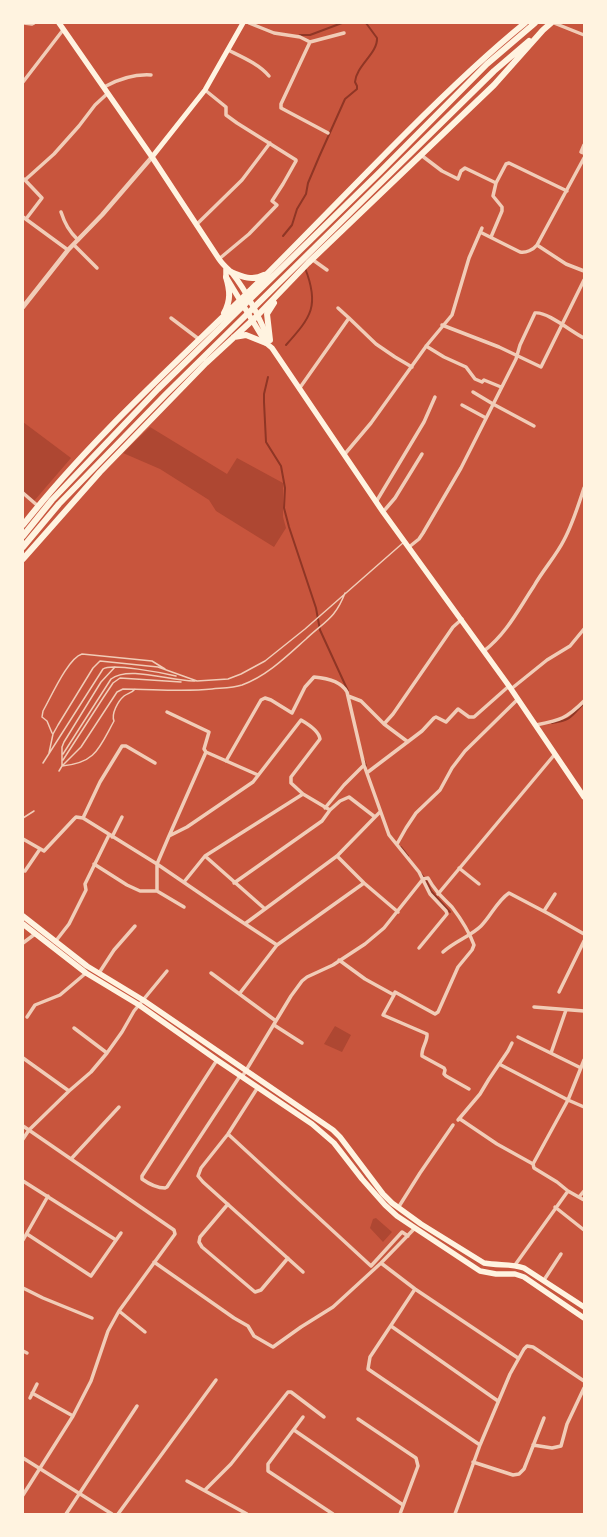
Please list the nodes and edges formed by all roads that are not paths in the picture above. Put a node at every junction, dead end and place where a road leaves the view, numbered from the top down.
1 (24, 23) edge
2 (34, 23) edge
3 (59, 23) edge
4 (243, 23) edge
5 (248, 23) edge
6 (525, 23) edge
7 (534, 23) edge
8 (553, 23) edge
9 (63, 30) junction
10 (543, 30) junction
11 (344, 33) dead end
12 (584, 35) edge
13 (310, 42) junction
14 (228, 50) junction
15 (151, 75) dead end
16 (269, 76) dead end
17 (23, 82) edge
18 (104, 87) junction
19 (205, 90) junction
20 (108, 93) junction
21 (328, 133) dead end
22 (270, 143) junction
23 (584, 145) edge
24 (584, 153) edge
25 (421, 155) junction
26 (152, 157) junction
27 (584, 158) edge
28 (24, 179) edge
29 (496, 183) junction
30 (568, 190) junction
31 (60, 212) dead end
32 (25, 218) edge
33 (196, 225) junction
34 (312, 227) junction
35 (482, 228) dead end
36 (480, 232) junction
37 (491, 237) junction
38 (78, 240) junction
39 (330, 244) junction
40 (74, 245) junction
41 (537, 245) junction
42 (68, 250) junction
43 (219, 259) junction
44 (313, 260) junction
45 (97, 268) dead end
46 (327, 270) dead end
47 (584, 271) edge
48 (228, 273) junction
49 (267, 273) junction
50 (584, 280) edge
51 (282, 291) junction
52 (246, 295) junction
53 (240, 300) junction
54 (23, 306) edge
55 (338, 308) dead end
56 (257, 316) junction
57 (171, 318) dead end
58 (349, 318) junction
59 (220, 320) junction
60 (252, 321) junction
61 (562, 324) junction
62 (441, 327) junction
63 (233, 337) junction
64 (584, 338) edge
65 (200, 340) junction
66 (268, 342) junction
67 (426, 346) junction
68 (518, 355) junction
69 (412, 367) junction
70 (168, 370) junction
71 (182, 386) junction
72 (501, 387) junction
73 (299, 389) junction
74 (474, 392) dead end
75 (435, 397) dead end
76 (493, 404) junction
77 (462, 405) dead end
78 (486, 418) junction
79 (534, 426) dead end
80 (422, 454) dead end
81 (344, 455) junction
82 (584, 488) edge
83 (23, 493) edge
84 (376, 502) junction
85 (38, 506) junction
86 (383, 512) junction
87 (23, 525) edge
88 (23, 536) edge
89 (405, 541) junction
90 (23, 547) edge
91 (409, 547) junction
92 (23, 559) edge
93 (346, 592) junction
94 (462, 620) junction
95 (584, 628) edge
96 (484, 651) junction
97 (115, 667) junction
98 (166, 670) junction
99 (180, 676) junction
100 (197, 681) junction
101 (183, 682) junction
102 (510, 687) junction
103 (135, 689) junction
104 (348, 696) junction
105 (518, 699) junction
106 (584, 701) edge
107 (167, 712) dead end
108 (384, 724) junction
109 (536, 725) junction
110 (53, 734) junction
111 (408, 742) junction
112 (206, 752) junction
113 (49, 753) junction
114 (62, 754) junction
115 (555, 754) junction
116 (63, 760) junction
117 (226, 761) junction
118 (43, 763) dead end
119 (155, 763) dead end
120 (364, 765) junction
121 (62, 766) junction
122 (59, 771) dead end
123 (368, 772) junction
124 (258, 775) junction
125 (583, 793) edge
126 (303, 794) junction
127 (325, 808) junction
128 (330, 810) junction
129 (34, 811) dead end
130 (380, 812) junction
131 (122, 817) dead end
132 (375, 817) junction
133 (23, 818) edge
134 (83, 818) junction
135 (111, 836) junction
136 (169, 836) junction
137 (23, 840) edge
138 (397, 844) junction
139 (40, 849) junction
140 (205, 856) junction
141 (337, 856) junction
142 (94, 864) junction
143 (157, 864) junction
144 (459, 868) junction
145 (26, 871) dead end
146 (424, 878) junction
147 (184, 882) junction
148 (234, 883) junction
149 (364, 883) junction
150 (479, 884) dead end
151 (157, 891) junction
152 (438, 894) junction
153 (555, 894) dead end
154 (184, 907) dead end
155 (265, 909) junction
156 (544, 911) junction
157 (398, 912) junction
158 (23, 916) edge
159 (246, 923) junction
160 (23, 924) edge
161 (135, 926) dead end
162 (35, 934) junction
163 (470, 934) junction
164 (584, 934) edge
165 (584, 941) edge
166 (55, 942) junction
167 (23, 943) edge
168 (277, 944) junction
169 (419, 948) dead end
170 (443, 952) dead end
171 (339, 960) junction
172 (167, 971) dead end
173 (99, 973) junction
174 (211, 973) dead end
175 (86, 974) junction
176 (559, 992) dead end
177 (240, 993) junction
178 (394, 995) junction
179 (141, 1003) junction
180 (534, 1007) dead end
181 (566, 1010) junction
182 (584, 1011) edge
183 (27, 1017) dead end
184 (276, 1021) junction
185 (274, 1025) junction
186 (74, 1028) dead end
187 (518, 1038) dead end
188 (302, 1043) dead end
189 (512, 1043) dead end
190 (107, 1053) junction
191 (552, 1054) junction
192 (23, 1058) edge
193 (217, 1060) junction
194 (584, 1060) edge
195 (499, 1064) junction
196 (581, 1068) junction
197 (246, 1071) junction
198 (241, 1076) junction
199 (258, 1087) junction
200 (469, 1088) dead end
201 (69, 1091) junction
202 (568, 1100) junction
203 (120, 1107) dead end
204 (584, 1107) edge
205 (453, 1125) dead end
206 (23, 1126) edge
207 (30, 1130) junction
208 (228, 1134) junction
209 (340, 1137) junction
210 (23, 1139) edge
211 (334, 1143) junction
212 (71, 1159) junction
213 (533, 1164) junction
214 (23, 1181) edge
215 (568, 1190) junction
216 (584, 1191) edge
217 (48, 1196) junction
218 (579, 1197) junction
219 (584, 1200) edge
220 (228, 1204) junction
221 (555, 1207) junction
222 (398, 1208) junction
223 (415, 1228) junction
224 (584, 1230) edge
225 (122, 1232) dead end
226 (27, 1234) junction
227 (408, 1236) junction
228 (23, 1240) edge
229 (116, 1240) junction
230 (561, 1254) dead end
231 (288, 1258) junction
232 (154, 1262) junction
233 (381, 1263) junction
234 (515, 1265) junction
235 (303, 1272) dead end
236 (537, 1275) junction
237 (544, 1280) junction
238 (533, 1283) junction
239 (23, 1288) edge
240 (415, 1289) junction
241 (584, 1306) edge
242 (119, 1311) junction
243 (92, 1318) dead end
244 (584, 1318) edge
245 (391, 1326) junction
246 (145, 1332) dead end
247 (518, 1358) junction
248 (216, 1380) dead end
249 (584, 1380) edge
250 (37, 1384) dead end
251 (584, 1388) edge
252 (32, 1393) junction
253 (30, 1398) dead end
254 (498, 1401) junction
255 (137, 1406) dead end
256 (73, 1416) junction
257 (304, 1417) dead end
258 (324, 1417) dead end
259 (544, 1418) dead end
260 (358, 1419) dead end
261 (294, 1430) junction
262 (480, 1445) junction
263 (533, 1445) junction
264 (23, 1458) edge
265 (473, 1462) junction
266 (40, 1470) junction
267 (187, 1481) dead end
268 (205, 1490) junction
269 (78, 1494) junction
270 (23, 1495) edge
271 (403, 1505) junction
272 (66, 1514) edge
273 (112, 1514) edge
274 (118, 1514) edge
275 (247, 1514) edge
276 (333, 1514) edge
277 (400, 1514) edge
278 (455, 1514) edge

1 - 2 street
3 - 9 main road
4 - 14 main road
5 - 13 street
6 - 34 highway
7 - 88 highway
8 - 10 highway
8 - 12 street
9 - 17 street
9 - 18 main road
10 - 25 highway
10 - 90 highway
11 - 13 street
13 - 21 street
14 - 16 street
14 - 19 main road
15 - 18 street
18 - 20 main road
19 - 22 street
19 - 26 main road
20 - 26 main road
20 - 28 street
22 - 33 street
22 - 43 street
23 - 24 street
25 - 29 street
25 - 39 highway
26 - 33 main road
26 - 38 street
27 - 30 street
28 - 32 street
29 - 30 street
29 - 37 street
30 - 41 street
31 - 38 street
32 - 42 street
33 - 43 main road
34 - 39 highway
34 - 49 highway
35 - 36 street
36 - 37 street
36 - 62 street
37 - 41 street
38 - 40 street
39 - 44 highway
40 - 42 street
40 - 45 street
41 - 47 street
42 - 54 street
43 - 48 main road
44 - 46 street
44 - 51 highway
48 - 49 highway
48 - 52 main road
48 - 53 main road
48 - 59 highway
49 - 52 highway
50 - 61 street
51 - 56 highway
51 - 66 highway
52 - 53 highway
52 - 56 main road
53 - 59 highway
53 - 60 main road
55 - 58 street
56 - 60 highway
56 - 66 main road
57 - 65 street
58 - 69 street
58 - 73 street
59 - 65 highway
60 - 63 highway
60 - 66 main road
61 - 64 street
61 - 68 street
61 - 68 street
62 - 67 street
62 - 68 street
63 - 66 highway
63 - 71 highway
65 - 70 highway
66 - 73 main road
67 - 69 street
67 - 72 street
68 - 72 street
69 - 81 street
70 - 71 highway
70 - 85 highway
71 - 92 highway
72 - 76 street
73 - 81 main road
74 - 76 street
75 - 84 street
76 - 78 street
76 - 79 street
77 - 78 street
78 - 91 street
80 - 86 street
81 - 84 main road
82 - 96 street
83 - 85 street
84 - 86 main road
85 - 87 highway
86 - 89 main road
89 - 91 main road
89 - 93 lane
91 - 94 main road
93 - 100 lane
93 - 103 lane
94 - 96 main road
94 - 108 street
95 - 102 street
96 - 102 main road
97 - 99 lane
97 - 113 lane
97 - 114 lane
98 - 99 lane
98 - 110 lane
98 - 110 lane
99 - 100 lane
100 - 101 lane
101 - 114 lane
101 - 116 lane
102 - 105 main road
102 - 111 street
103 - 121 lane
103 - 121 lane
104 - 108 street
104 - 117 street
104 - 120 street
105 - 109 main road
105 - 138 street
106 - 109 street
107 - 112 street
108 - 111 street
109 - 115 main road
110 - 113 lane
111 - 123 street
112 - 117 street
112 - 136 street
113 - 118 lane
114 - 116 lane
115 - 125 main road
115 - 144 street
116 - 121 lane
117 - 124 street
119 - 134 street
120 - 123 street
120 - 127 street
121 - 122 lane
123 - 130 street
124 - 126 street
124 - 136 street
126 - 127 street
126 - 140 street
127 - 128 street
128 - 132 street
128 - 148 street
129 - 133 lane
130 - 132 street
130 - 138 street
131 - 135 street
132 - 141 street
134 - 135 street
134 - 139 street
135 - 142 street
135 - 143 street
136 - 143 street
137 - 139 street
138 - 146 street
139 - 145 street
140 - 147 street
140 - 148 street
141 - 149 street
141 - 155 street
142 - 151 street
142 - 166 street
143 - 147 street
143 - 151 street
144 - 150 street
144 - 152 street
146 - 152 street
146 - 157 street
146 - 169 street
147 - 159 street
148 - 155 street
149 - 157 street
149 - 168 street
151 - 154 street
152 - 163 street
153 - 156 street
155 - 159 street
156 - 163 street
156 - 164 street
157 - 171 street
158 - 166 main road
159 - 168 street
160 - 162 main road
161 - 173 street
162 - 167 street
162 - 175 main road
163 - 170 street
163 - 178 street
165 - 176 street
166 - 173 main road
168 - 177 street
171 - 178 street
171 - 184 street
172 - 179 street
173 - 179 main road
174 - 177 street
175 - 179 main road
175 - 183 street
177 - 184 street
178 - 200 street
179 - 190 street
179 - 193 main road
179 - 197 main road
180 - 181 street
181 - 182 street
181 - 191 street
184 - 185 street
185 - 188 street
185 - 197 street
186 - 190 street
187 - 191 street
189 - 195 street
190 - 201 street
191 - 196 street
192 - 201 street
193 - 198 main road
193 - 198 street
194 - 196 street
195 - 202 street
195 - 213 street
196 - 202 street
197 - 198 street
197 - 209 main road
198 - 199 main road
199 - 208 street
199 - 211 main road
201 - 207 street
202 - 204 street
202 - 213 street
203 - 212 street
205 - 222 street
206 - 207 street
207 - 210 street
207 - 212 street
208 - 220 street
208 - 227 street
209 - 211 main road
209 - 222 main road
211 - 223 main road
212 - 232 street
213 - 215 street
214 - 217 street
215 - 218 street
215 - 221 street
216 - 218 street
217 - 226 street
217 - 229 street
218 - 219 street
220 - 231 street
220 - 231 street
221 - 224 street
221 - 234 street
222 - 234 main road
223 - 227 street
223 - 238 main road
225 - 229 street
226 - 228 street
226 - 229 street
227 - 233 street
230 - 237 street
231 - 235 street
232 - 233 street
232 - 242 street
233 - 240 street
234 - 236 main road
236 - 237 main road
236 - 238 main road
237 - 241 main road
238 - 244 main road
239 - 243 street
240 - 245 street
240 - 247 street
242 - 246 street
242 - 256 street
245 - 254 street
245 - 262 street
247 - 249 street
247 - 254 street
248 - 274 street
250 - 252 street
251 - 263 street
252 - 253 street
252 - 256 street
254 - 262 street
255 - 269 street
256 - 266 street
257 - 261 street
258 - 268 street
259 - 263 street
260 - 271 street
261 - 271 street
261 - 276 street
262 - 265 street
263 - 265 street
264 - 266 street
265 - 278 street
266 - 269 street
266 - 270 street
267 - 268 street
268 - 275 street
269 - 272 street
269 - 273 street
271 - 277 street

